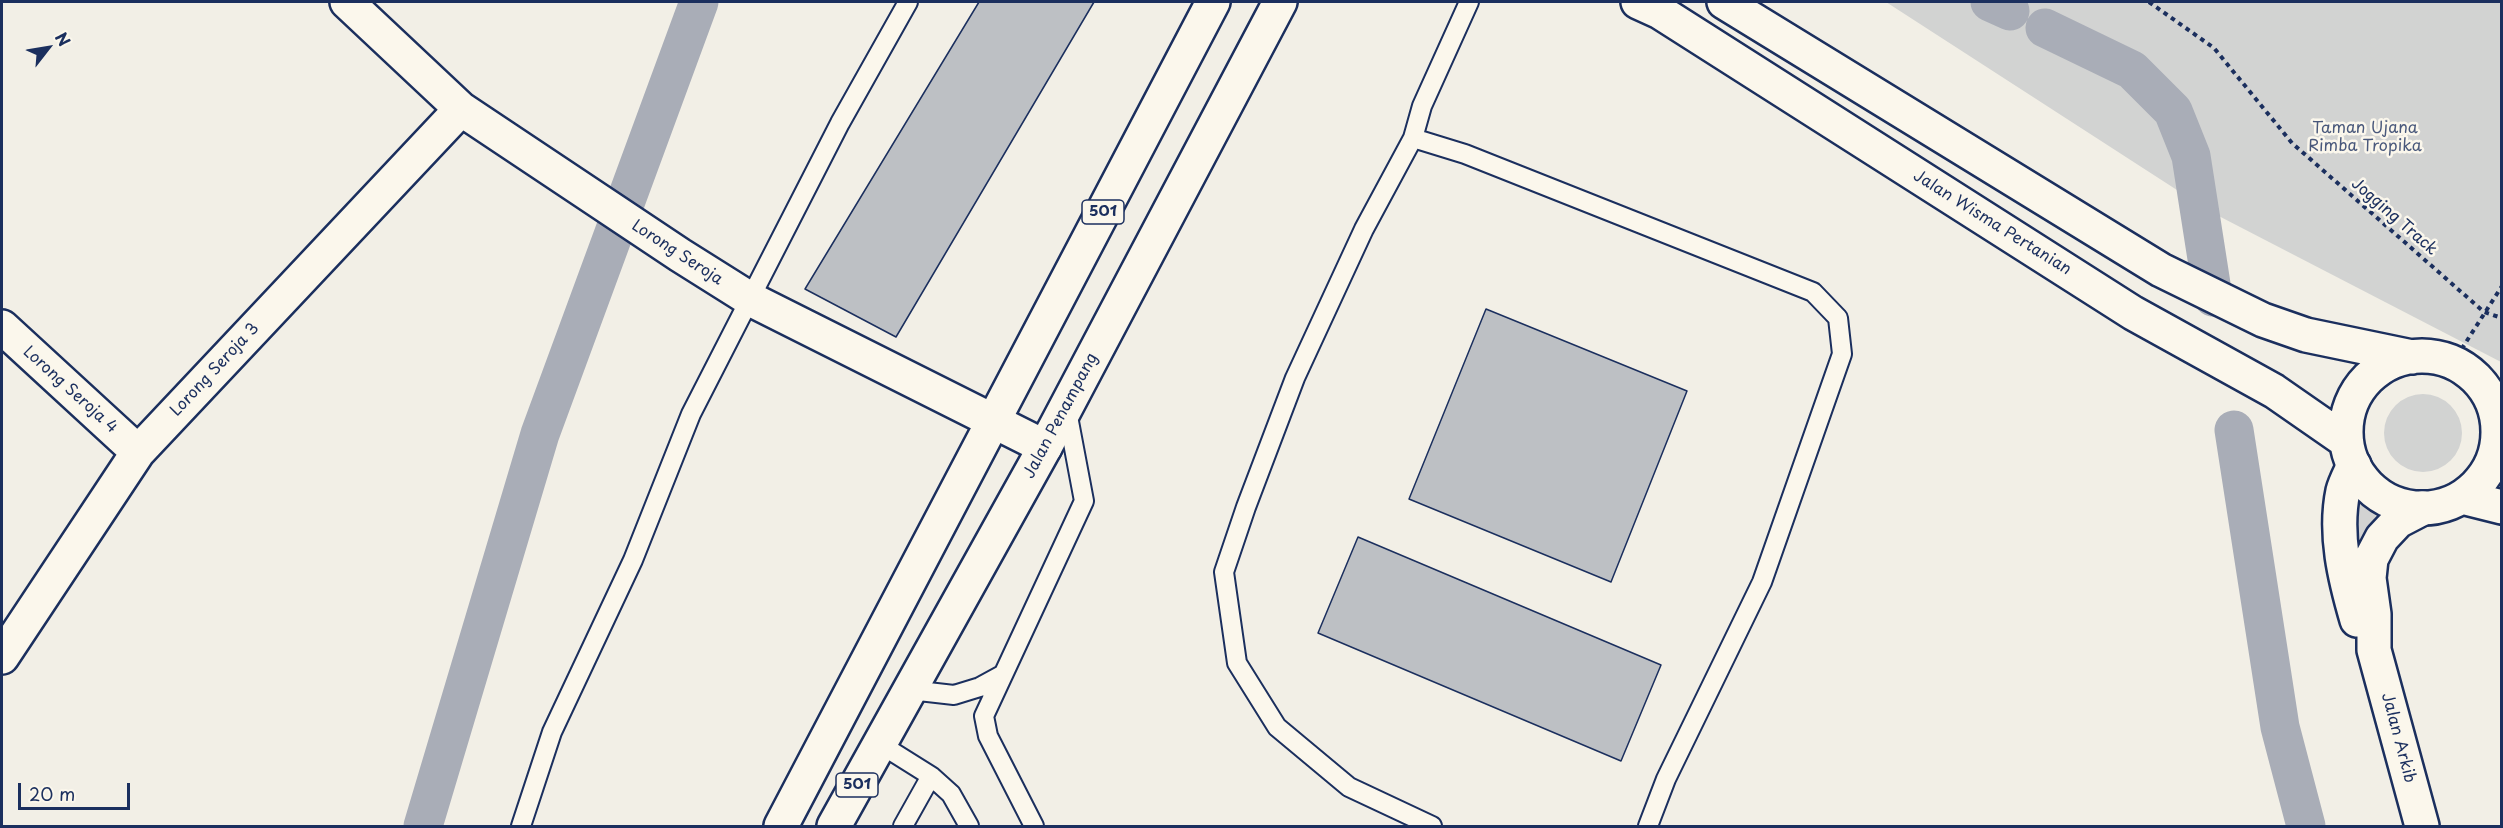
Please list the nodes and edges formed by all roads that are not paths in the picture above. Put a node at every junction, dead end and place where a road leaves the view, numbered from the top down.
1 (346, 2) edge
2 (908, 2) edge
3 (1213, 2) edge
4 (1469, 2) edge
5 (1638, 2) edge
6 (1724, 2) edge
7 (1279, 7) edge
8 (461, 109) junction
9 (1413, 138) junction
10 (750, 299) junction
11 (2, 327) edge
12 (2412, 357) junction
13 (1066, 408) junction
14 (993, 422) junction
15 (2499, 426) edge
16 (1046, 447) junction
17 (138, 452) junction
18 (2350, 453) junction
19 (2462, 498) junction
20 (2502, 507) edge
21 (2423, 508) junction
22 (2374, 650) junction
23 (2, 657) edge
24 (1002, 675) junction
25 (910, 690) junction
26 (880, 744) junction
27 (931, 776) junction
28 (521, 826) edge
29 (781, 826) edge
30 (834, 826) edge
31 (903, 826) edge
32 (969, 826) edge
33 (1034, 826) edge
34 (1432, 826) edge
35 (1648, 826) edge
36 (2422, 826) edge

1 - 8 street, Lorong Seroja
2 - 10 lane
3 - 14 street, 501
4 - 9 lane
5 - 18 street, Jalan Wisma Pertanian
6 - 12 street
7 - 13 street, Jalan Penampang / 501
8 - 10 street, Lorong Seroja
8 - 17 street, Lorong Seroja 3
9 - 34 lane
9 - 35 lane
10 - 14 street, Lorong Seroja
10 - 28 lane
11 - 17 street, Lorong Seroja 4
12 - 15 street
12 - 18 street
13 - 16 street, Jalan Penampang / 501
13 - 24 lane
14 - 16 street, Lorong Seroja
14 - 29 street, 501
15 - 19 street
16 - 25 street, Jalan Penampang / 501
17 - 23 street, Lorong Seroja 3
18 - 21 street
18 - 22 street, Jalan Arkib
19 - 20 street
19 - 21 street
21 - 22 street, Jalan Arkib
22 - 36 street, Jalan Arkib
24 - 25 lane
24 - 33 lane
25 - 26 street, Jalan Penampang / 501
26 - 27 lane
26 - 30 street, Jalan Penampang / 501
27 - 31 lane
27 - 32 lane

